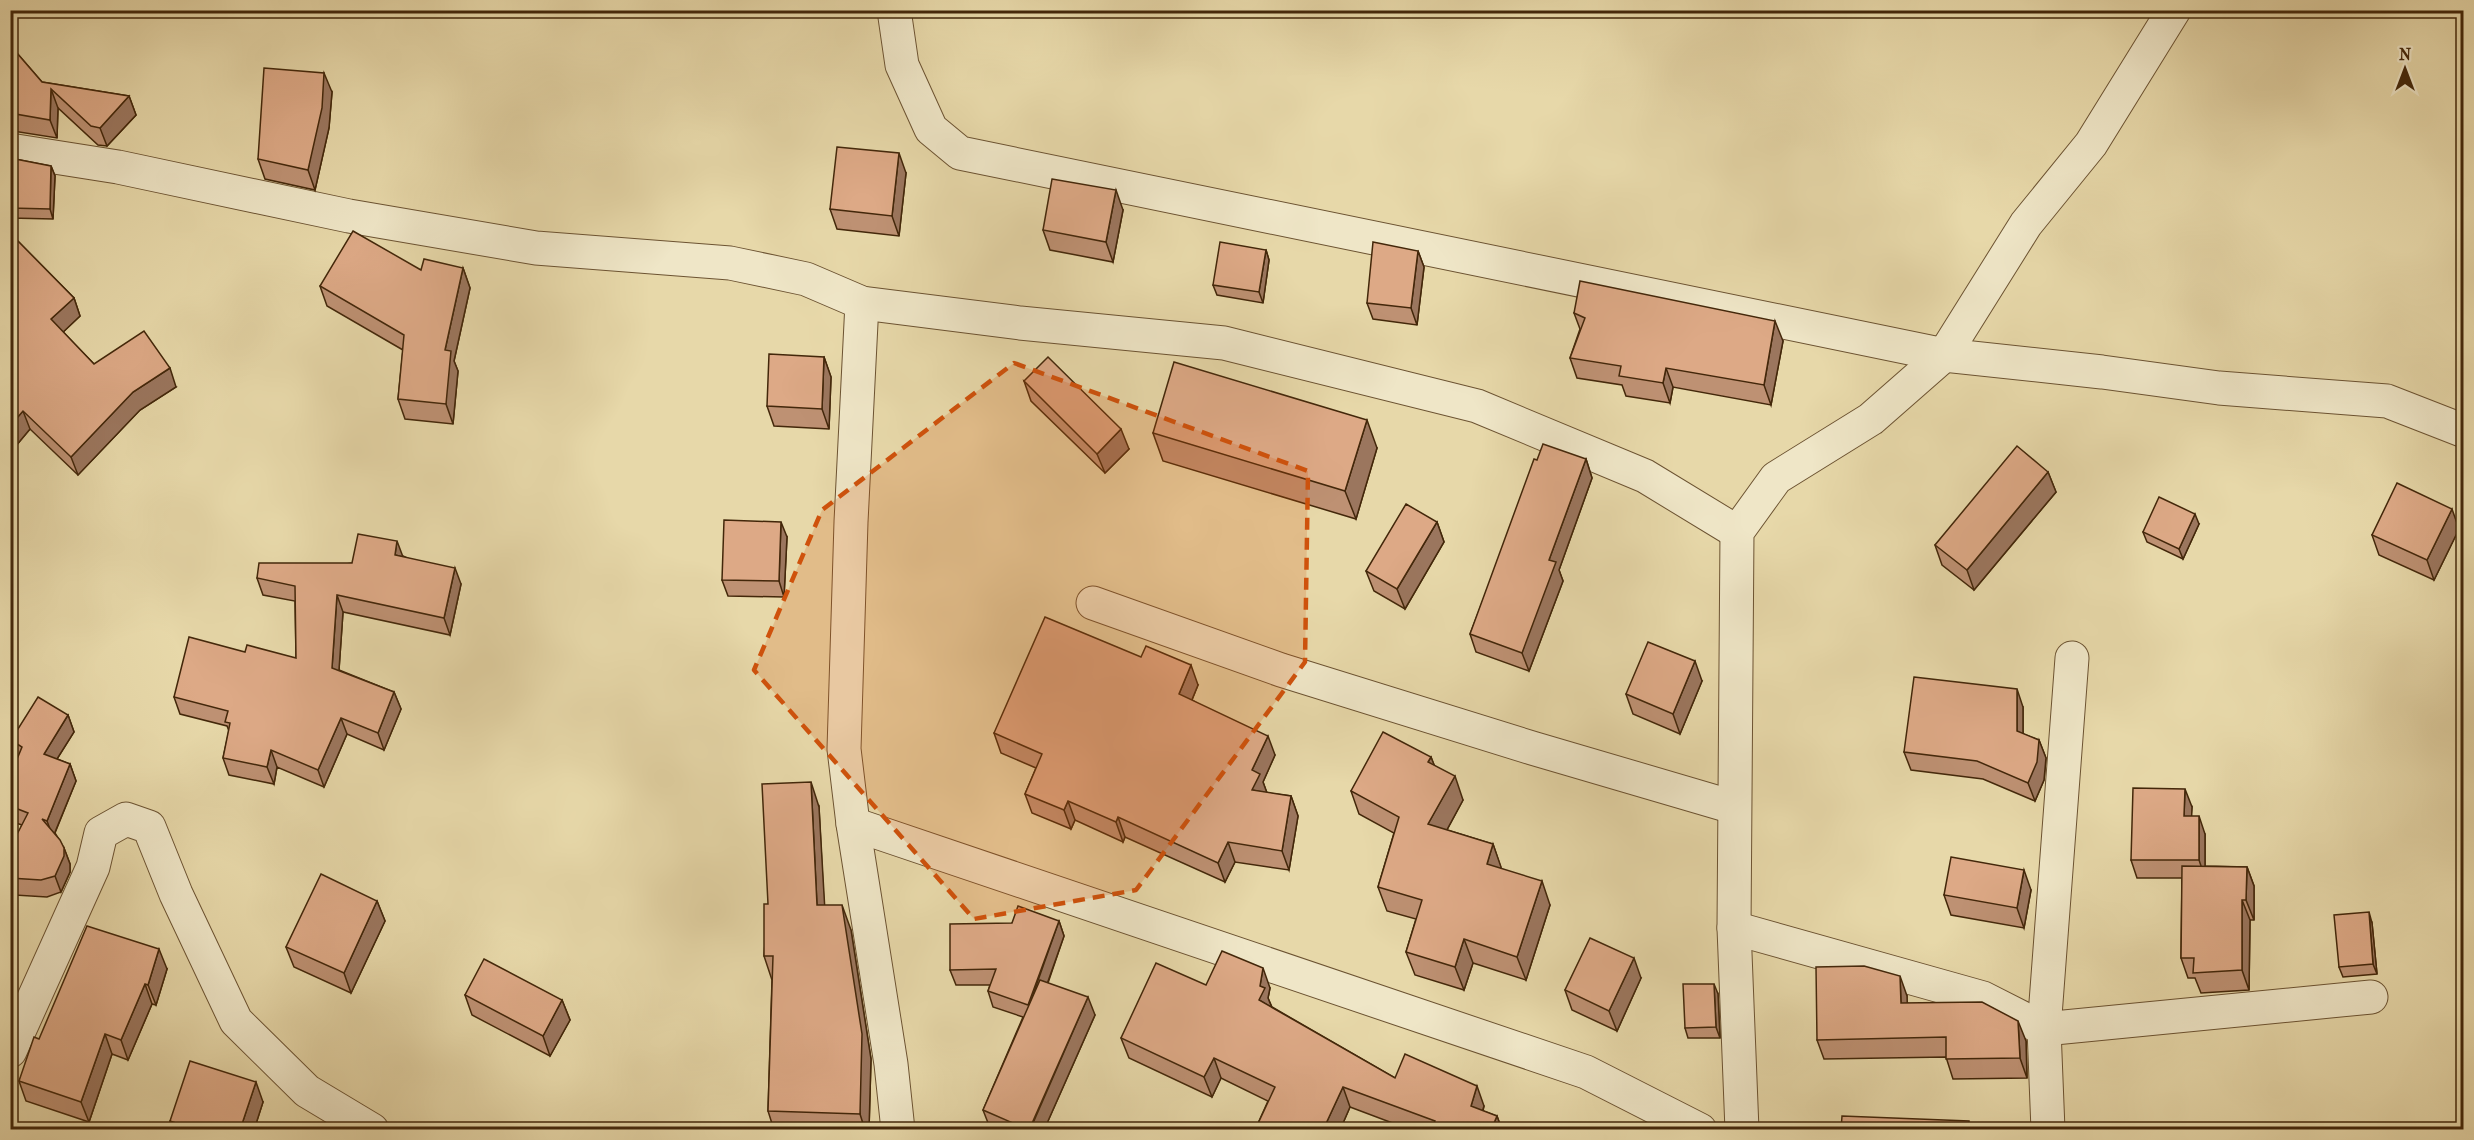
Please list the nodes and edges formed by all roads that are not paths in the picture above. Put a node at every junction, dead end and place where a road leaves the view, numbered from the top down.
1 (894, 10) edge
2 (2174, 10) edge
3 (10, 150) edge
4 (862, 303) junction
5 (1944, 355) junction
6 (2463, 431) edge
7 (1737, 532) junction
8 (1094, 603) dead end
9 (2072, 658) dead end
10 (1733, 807) junction
11 (853, 824) junction
12 (1734, 928) junction
13 (2371, 998) dead end
14 (2044, 1029) junction
15 (10, 1051) edge
16 (372, 1130) edge
17 (898, 1130) edge
18 (1700, 1130) edge
19 (1742, 1130) edge
20 (2048, 1130) edge

1 - 5 street
2 - 5 street
3 - 4 street
4 - 7 street
4 - 11 street
5 - 6 street
5 - 7 street
7 - 10 street
8 - 10 street
9 - 14 street
10 - 12 street
11 - 17 street
11 - 18 street
12 - 14 street
12 - 19 street
13 - 14 street
14 - 20 street
15 - 16 street

